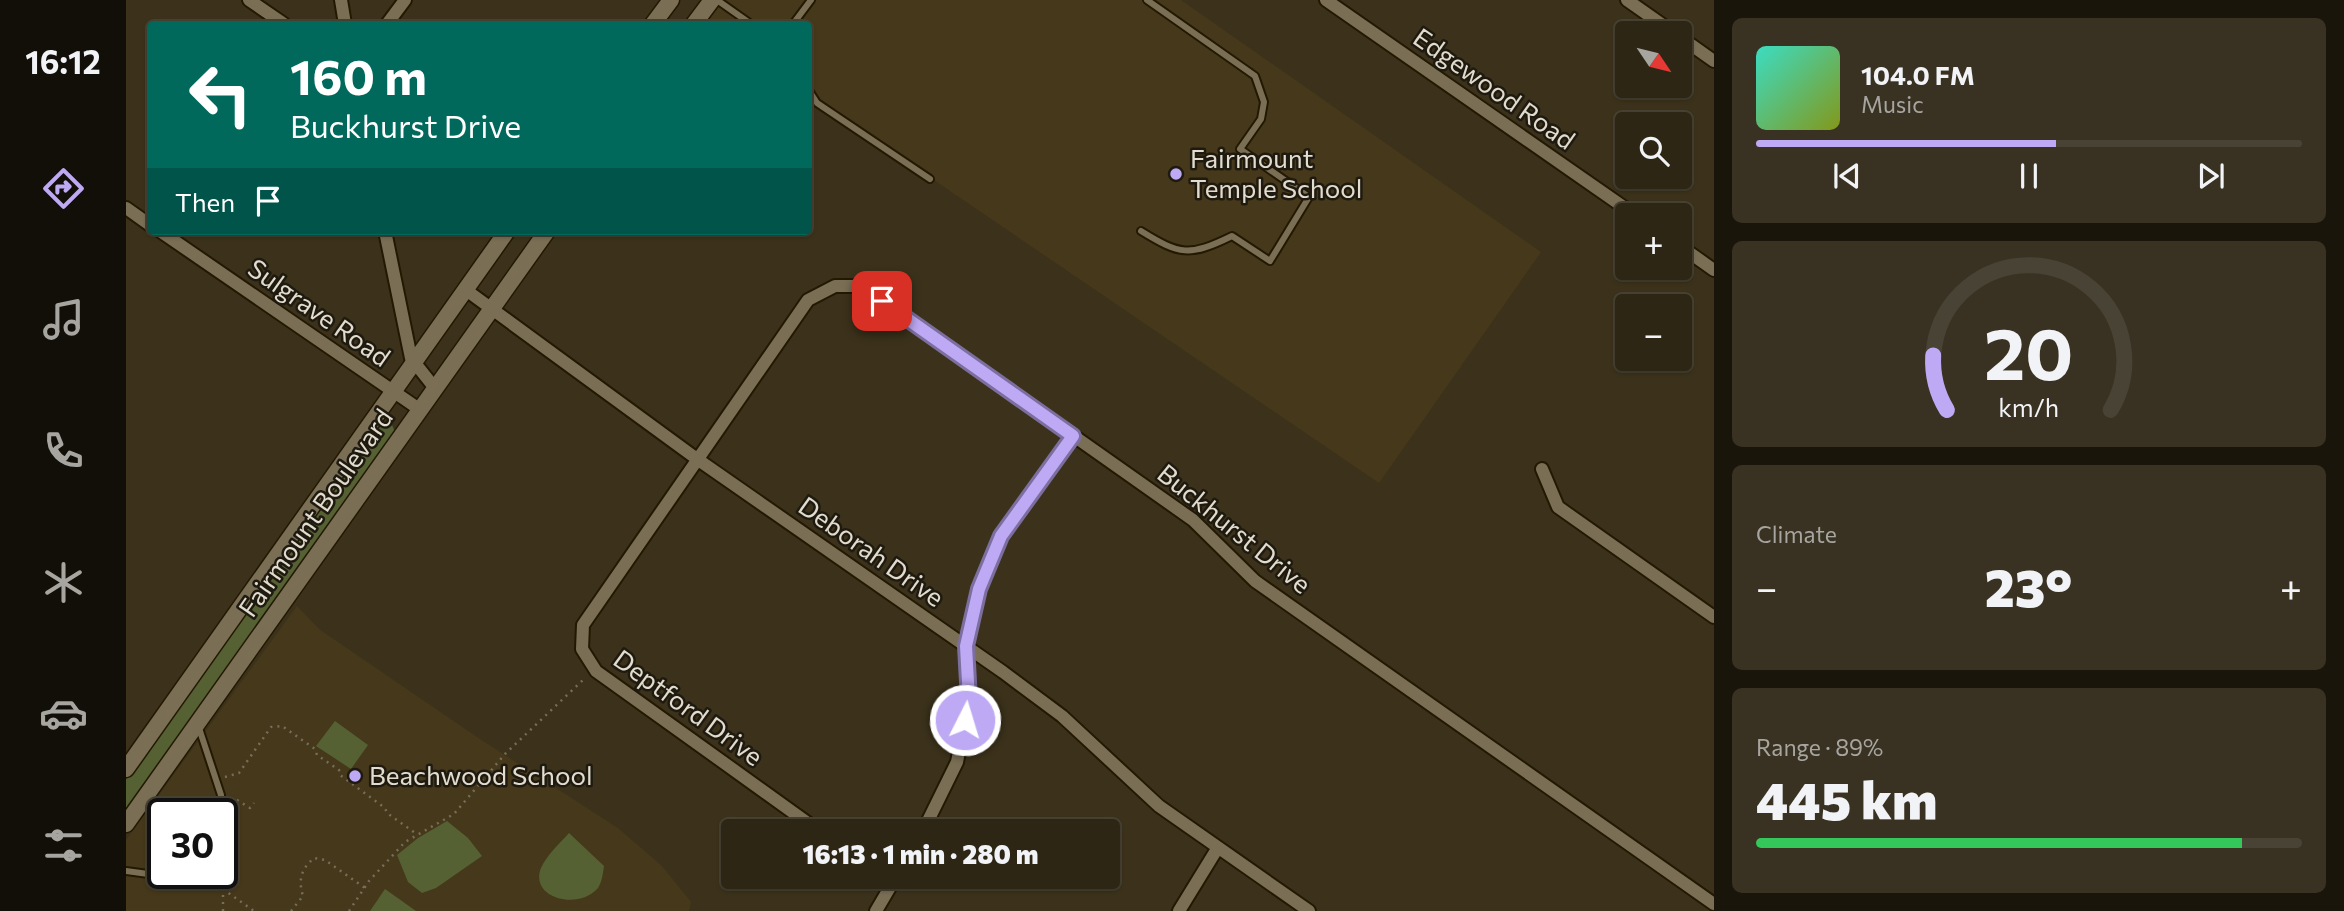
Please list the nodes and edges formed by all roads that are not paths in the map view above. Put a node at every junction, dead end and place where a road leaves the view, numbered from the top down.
1 (249, 0) edge
2 (341, 0) edge
3 (405, 0) edge
4 (671, 0) edge
5 (712, 0) edge
6 (718, 0) edge
7 (810, 0) edge
8 (1147, 0) edge
9 (1326, 0) edge
10 (1627, 0) edge
11 (280, 21) edge
12 (344, 21) edge
13 (389, 21) edge
14 (655, 21) edge
15 (696, 21) edge
16 (747, 21) edge
17 (795, 21) edge
18 (1657, 21) edge
19 (1692, 45) edge
20 (1714, 61) edge
21 (812, 95) edge
22 (930, 179) dead end
23 (1618, 203) edge
24 (126, 208) edge
25 (147, 223) edge
26 (1140, 231) dead end
27 (166, 235) edge
28 (386, 235) edge
29 (504, 235) edge
30 (544, 235) edge
31 (1692, 254) edge
32 (1714, 270) edge
33 (466, 290) junction
34 (491, 309) junction
35 (414, 363) junction
36 (434, 387) junction
37 (393, 392) junction
38 (419, 409) junction
39 (1073, 436) junction
40 (697, 459) junction
41 (1542, 469) dead end
42 (1714, 617) edge
43 (966, 646) junction
44 (198, 723) junction
45 (126, 769) edge
46 (221, 798) edge
47 (802, 819) edge
48 (929, 819) edge
49 (126, 824) edge
50 (1217, 849) junction
51 (126, 871) edge
52 (147, 874) edge
53 (886, 889) edge
54 (1714, 904) edge
55 (876, 911) edge
56 (1179, 911) edge
57 (1309, 911) edge

1 - 11 street
2 - 12 street
3 - 13 street
4 - 14 main road
5 - 15 main road
6 - 16 lane
7 - 17 lane
8 - 26 lane
9 - 23 street, Edgewood Road
10 - 18 street
19 - 20 street
21 - 22 lane
24 - 25 street
27 - 37 street, Sulgrave Road
28 - 35 street
29 - 33 main road, Fairmount Boulevard
30 - 34 main road, Fairmount Boulevard
31 - 32 street
33 - 34 street, Deborah Drive
33 - 35 main road, Fairmount Boulevard
34 - 36 main road, Fairmount Boulevard
34 - 40 street, Deborah Drive
35 - 36 street
35 - 37 main road, Fairmount Boulevard
36 - 38 main road, Fairmount Boulevard
37 - 38 street, Sulgrave Road
37 - 45 main road, Fairmount Boulevard
38 - 44 main road, Fairmount Boulevard
39 - 40 street, Buckhurst Drive
39 - 43 street
39 - 54 street, Buckhurst Drive
40 - 43 street, Deborah Drive
40 - 47 street, Deptford Drive
41 - 42 street
43 - 48 street
43 - 50 street, Deborah Drive
44 - 46 lane
44 - 49 main road, Fairmount Boulevard
50 - 56 street
50 - 57 street, Deborah Drive
51 - 52 lane
53 - 55 street

